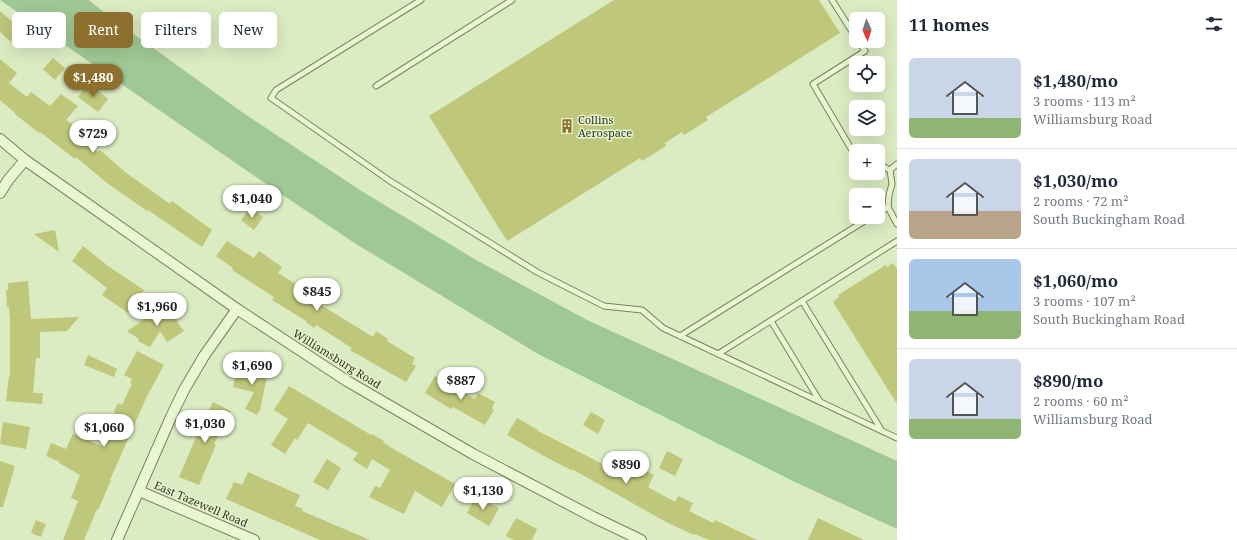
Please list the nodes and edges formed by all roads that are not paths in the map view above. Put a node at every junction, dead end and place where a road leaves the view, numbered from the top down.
1 (421, 0) edge
2 (512, 0) edge
3 (832, 0) edge
4 (849, 27) edge
5 (863, 48) edge
6 (376, 86) dead end
7 (0, 139) edge
8 (849, 145) edge
9 (25, 160) junction
10 (897, 164) edge
11 (885, 168) edge
12 (890, 170) junction
13 (0, 193) edge
14 (888, 207) junction
15 (885, 209) edge
16 (860, 224) edge
17 (897, 224) edge
18 (897, 241) edge
19 (802, 301) junction
20 (237, 309) junction
21 (771, 321) junction
22 (680, 336) junction
23 (718, 354) junction
24 (819, 401) junction
25 (883, 432) junction
26 (897, 438) edge
27 (139, 491) junction
28 (117, 540) edge
29 (254, 540) edge
30 (641, 540) edge

1 - 22 lane
2 - 6 lane
3 - 4 lane
5 - 8 lane
7 - 9 street, Williamsburg Road
9 - 13 street
9 - 20 street, Williamsburg Road
10 - 12 lane
11 - 12 lane
12 - 14 lane
14 - 15 lane
14 - 17 lane
16 - 22 lane
18 - 19 lane
19 - 21 lane
19 - 25 lane
20 - 27 street
20 - 30 street, Williamsburg Road
21 - 23 lane
21 - 24 lane
22 - 23 lane
23 - 24 lane
24 - 25 lane
25 - 26 lane
27 - 28 street
27 - 29 street, East Tazewell Road

